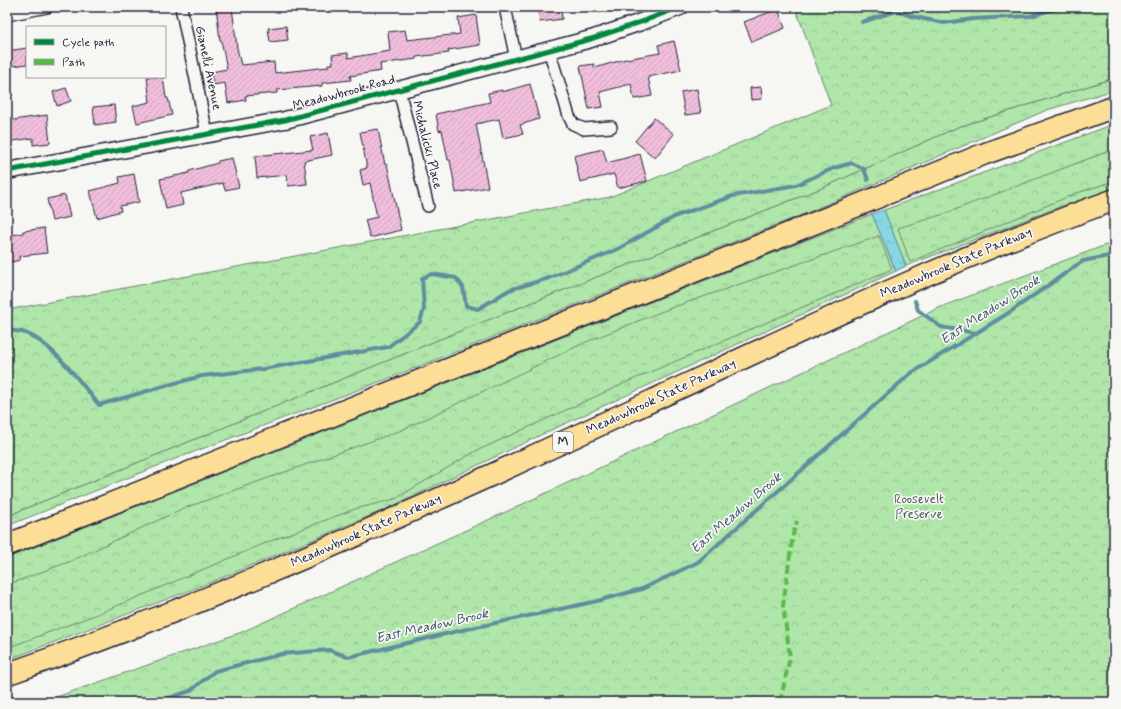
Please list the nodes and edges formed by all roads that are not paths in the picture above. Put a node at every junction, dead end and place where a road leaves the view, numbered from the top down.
1 (47, 7) edge
2 (181, 7) edge
3 (505, 7) edge
4 (672, 8) edge
5 (7, 15) edge
6 (549, 50) junction
7 (516, 59) junction
8 (399, 90) junction
9 (1114, 107) edge
10 (611, 127) dead end
11 (207, 134) junction
12 (7, 171) edge
13 (1114, 200) edge
14 (428, 206) dead end
15 (7, 544) edge
16 (7, 674) edge

1 - 5 street
2 - 11 street, Gianelli Avenue
3 - 7 street
4 - 6 street, Meadowbrook Road
6 - 7 street, Meadowbrook Road
6 - 10 street
7 - 8 street, Meadowbrook Road
8 - 11 street, Meadowbrook Road
8 - 14 street, Michalicki Place
9 - 15 highway
11 - 12 street, Meadowbrook Road
13 - 16 highway, Meadowbrook State Parkway / M

